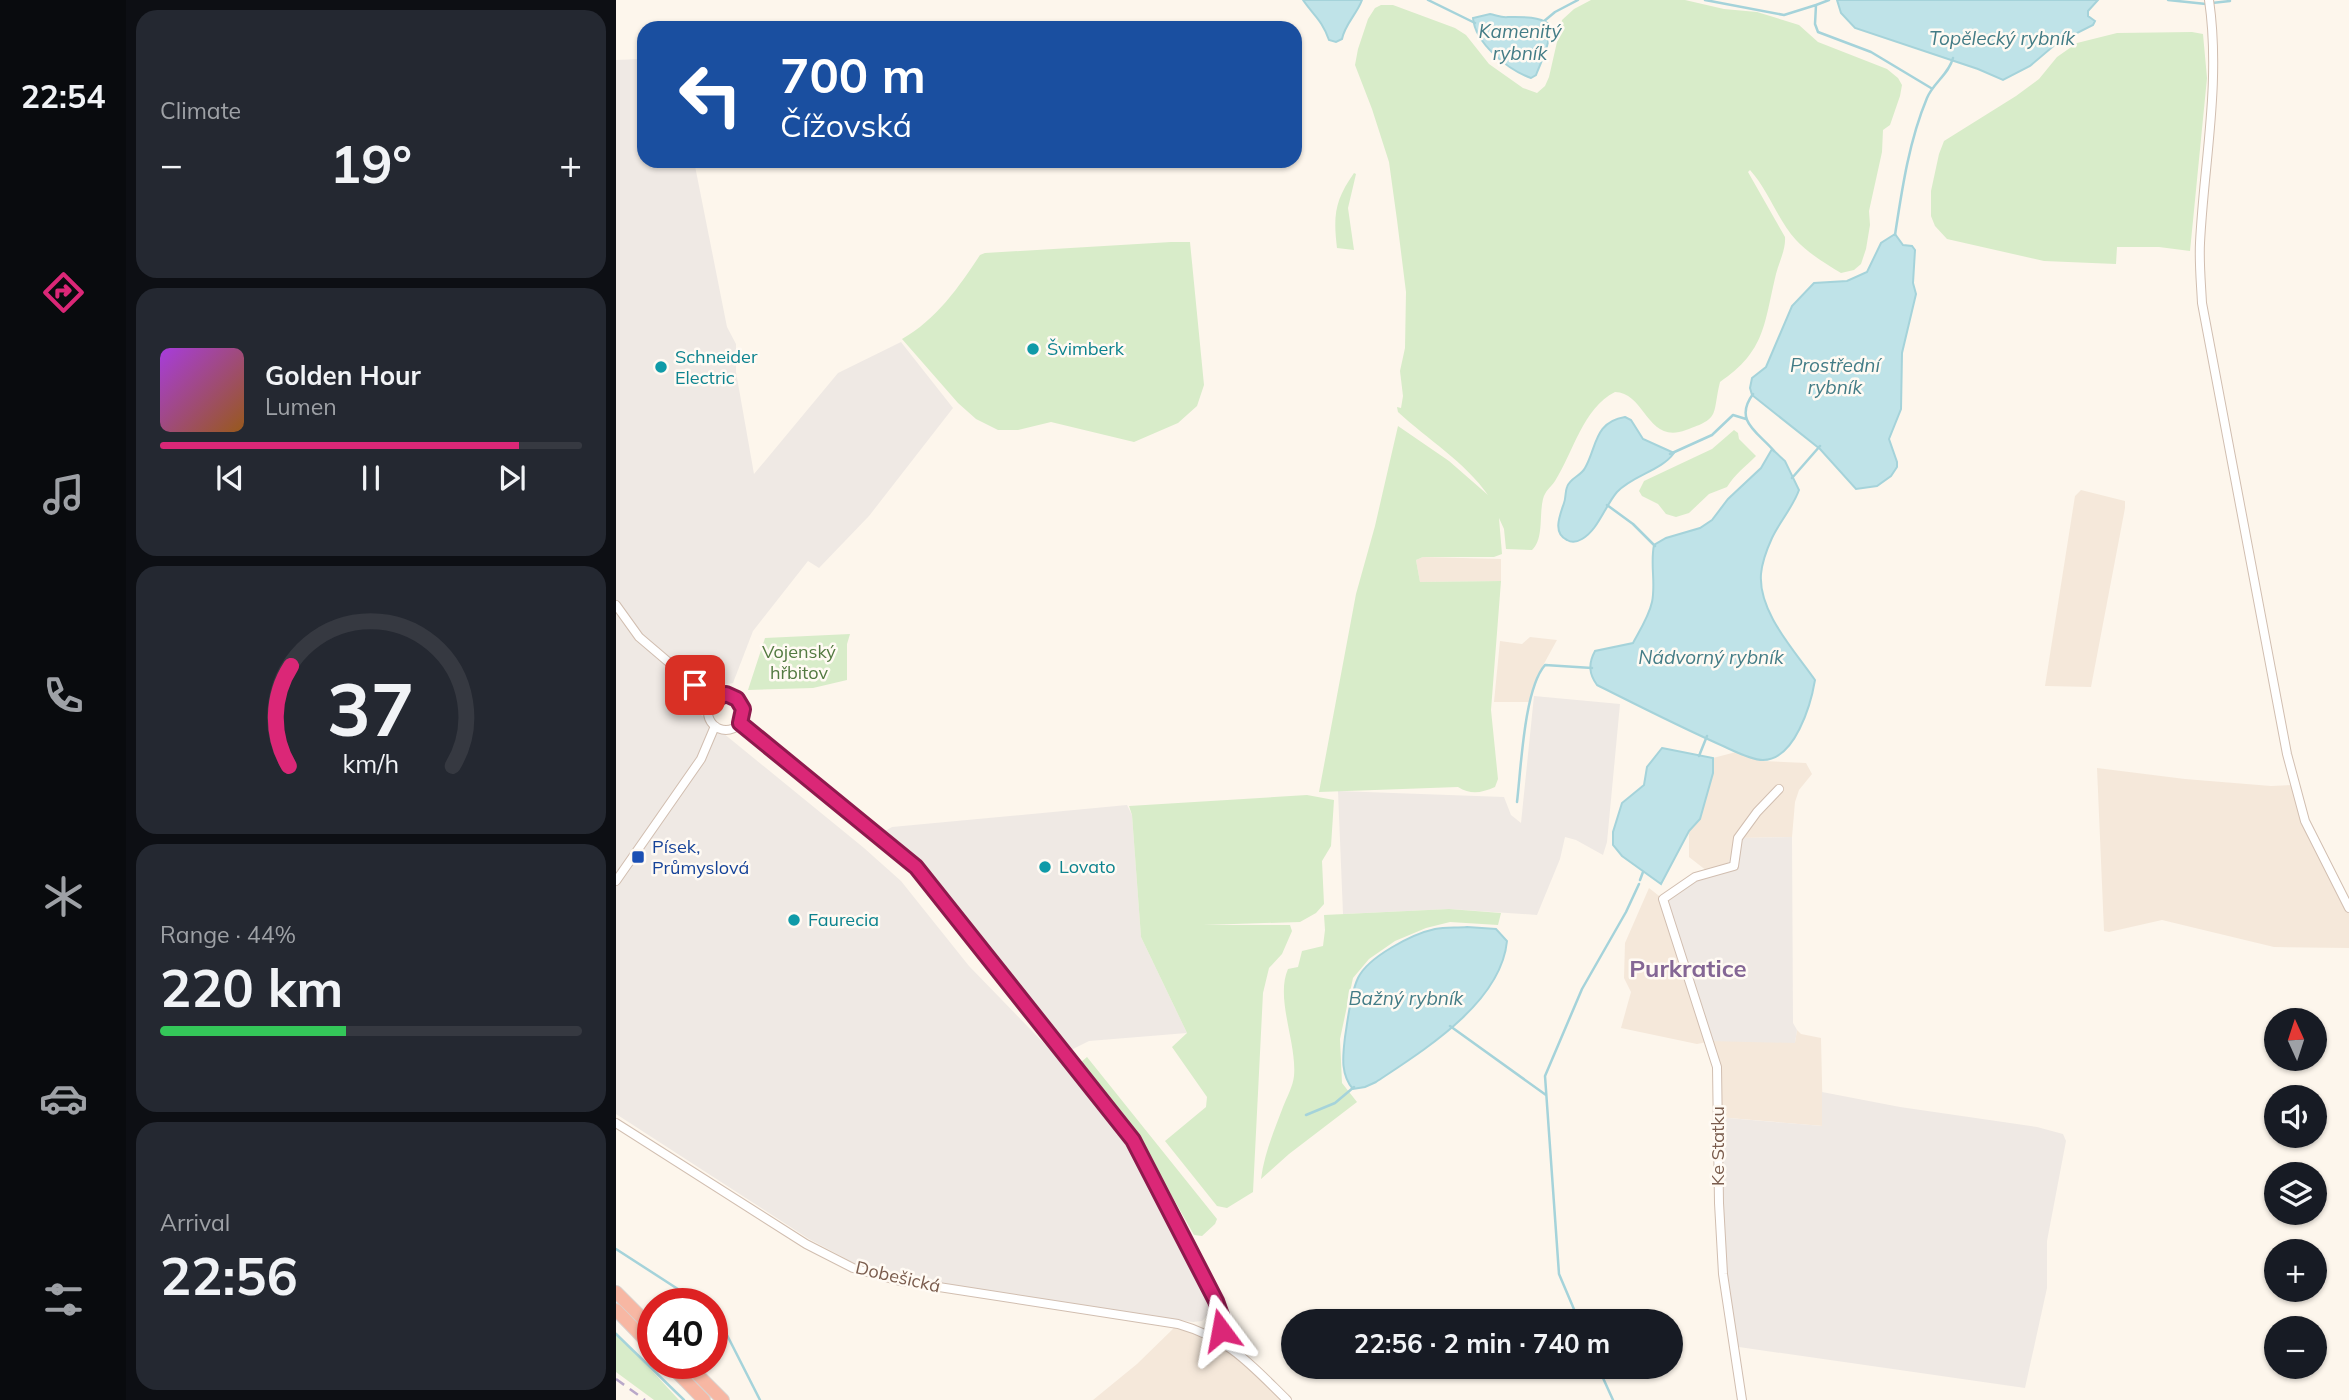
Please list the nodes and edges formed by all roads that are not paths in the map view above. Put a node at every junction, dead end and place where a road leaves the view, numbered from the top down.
1 (2209, 0) edge
2 (616, 605) edge
3 (713, 700) junction
4 (740, 723) junction
5 (715, 726) junction
6 (1779, 789) dead end
7 (616, 881) edge
8 (2349, 908) edge
9 (616, 1123) edge
10 (616, 1292) edge
11 (616, 1310) edge
12 (637, 1313) edge
13 (637, 1332) edge
14 (1216, 1338) junction
15 (684, 1379) edge
16 (702, 1379) edge
17 (704, 1400) edge
18 (723, 1400) edge
19 (1287, 1400) edge
20 (1742, 1400) edge

1 - 8 street
2 - 3 street
3 - 4 street
3 - 5 street
4 - 5 street
4 - 14 street
5 - 7 street
6 - 20 street, Ke Statku
9 - 14 street, Dobešická
10 - 12 highway
11 - 13 highway
14 - 19 street, Dobešická
15 - 17 highway
16 - 18 highway

